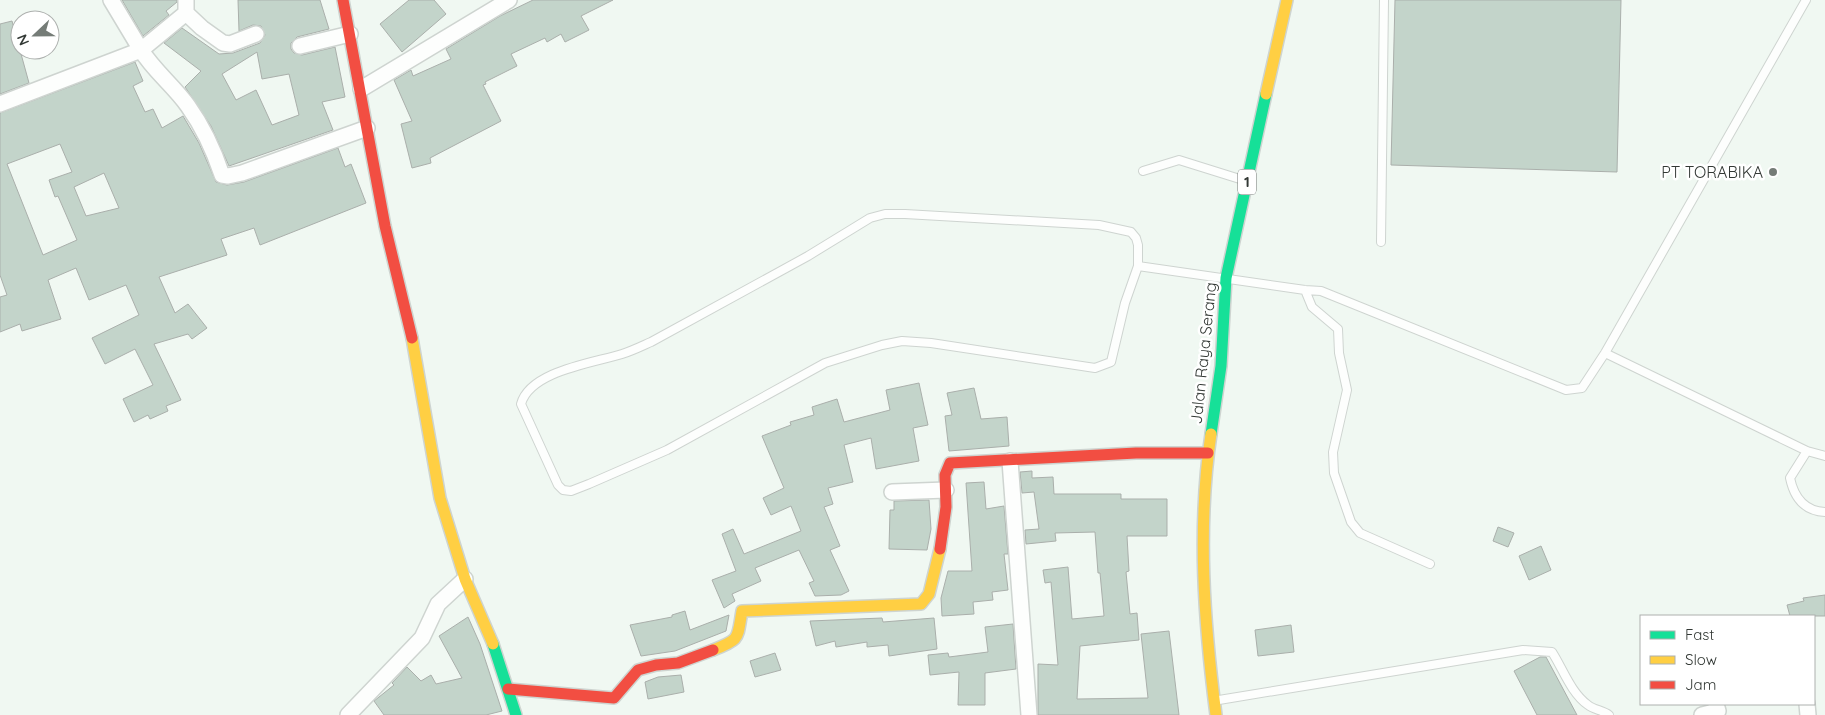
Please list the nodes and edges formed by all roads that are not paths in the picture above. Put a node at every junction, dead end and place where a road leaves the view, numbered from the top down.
1 (111, 0) edge
2 (343, 0) edge
3 (509, 0) edge
4 (1287, 0) edge
5 (1384, 0) edge
6 (1806, 0) edge
7 (186, 6) edge
8 (256, 34) dead end
9 (350, 34) junction
10 (300, 46) dead end
11 (141, 50) junction
12 (361, 88) junction
13 (0, 104) edge
14 (368, 128) junction
15 (1143, 172) dead end
16 (1247, 181) junction
17 (1382, 242) dead end
18 (1138, 266) junction
19 (1226, 278) junction
20 (1305, 290) junction
21 (1605, 353) junction
22 (1807, 451) junction
23 (1208, 453) junction
24 (1825, 456) edge
25 (1010, 461) junction
26 (946, 490) junction
27 (892, 492) dead end
28 (1825, 512) edge
29 (1430, 564) dead end
30 (466, 581) junction
31 (508, 688) junction
32 (1212, 701) junction
33 (1718, 710) edge
34 (348, 715) edge
35 (516, 715) edge
36 (1029, 715) edge
37 (1216, 715) edge
38 (1609, 715) edge
39 (1702, 715) edge

1 - 11 street
2 - 9 main road
3 - 12 street
4 - 16 main road, Jalan Raya Serang / 1
5 - 17 lane
6 - 21 lane
7 - 8 street
7 - 11 street
9 - 10 street
9 - 12 main road
11 - 13 street
11 - 14 street
12 - 14 main road
14 - 30 main road
15 - 16 lane
16 - 19 main road, Jalan Raya Serang / 1
18 - 18 lane
18 - 19 lane
19 - 20 lane
19 - 23 main road, Jalan Raya Serang / 1
20 - 21 lane
20 - 29 lane
21 - 22 lane
22 - 24 lane
22 - 28 lane
23 - 25 main road
23 - 32 main road, Jalan Raya Serang / 1
25 - 26 main road
25 - 36 street
26 - 27 street
26 - 31 main road
30 - 31 main road
30 - 34 street
31 - 35 main road
32 - 37 main road, Jalan Raya Serang / 1
32 - 38 lane
33 - 39 street

